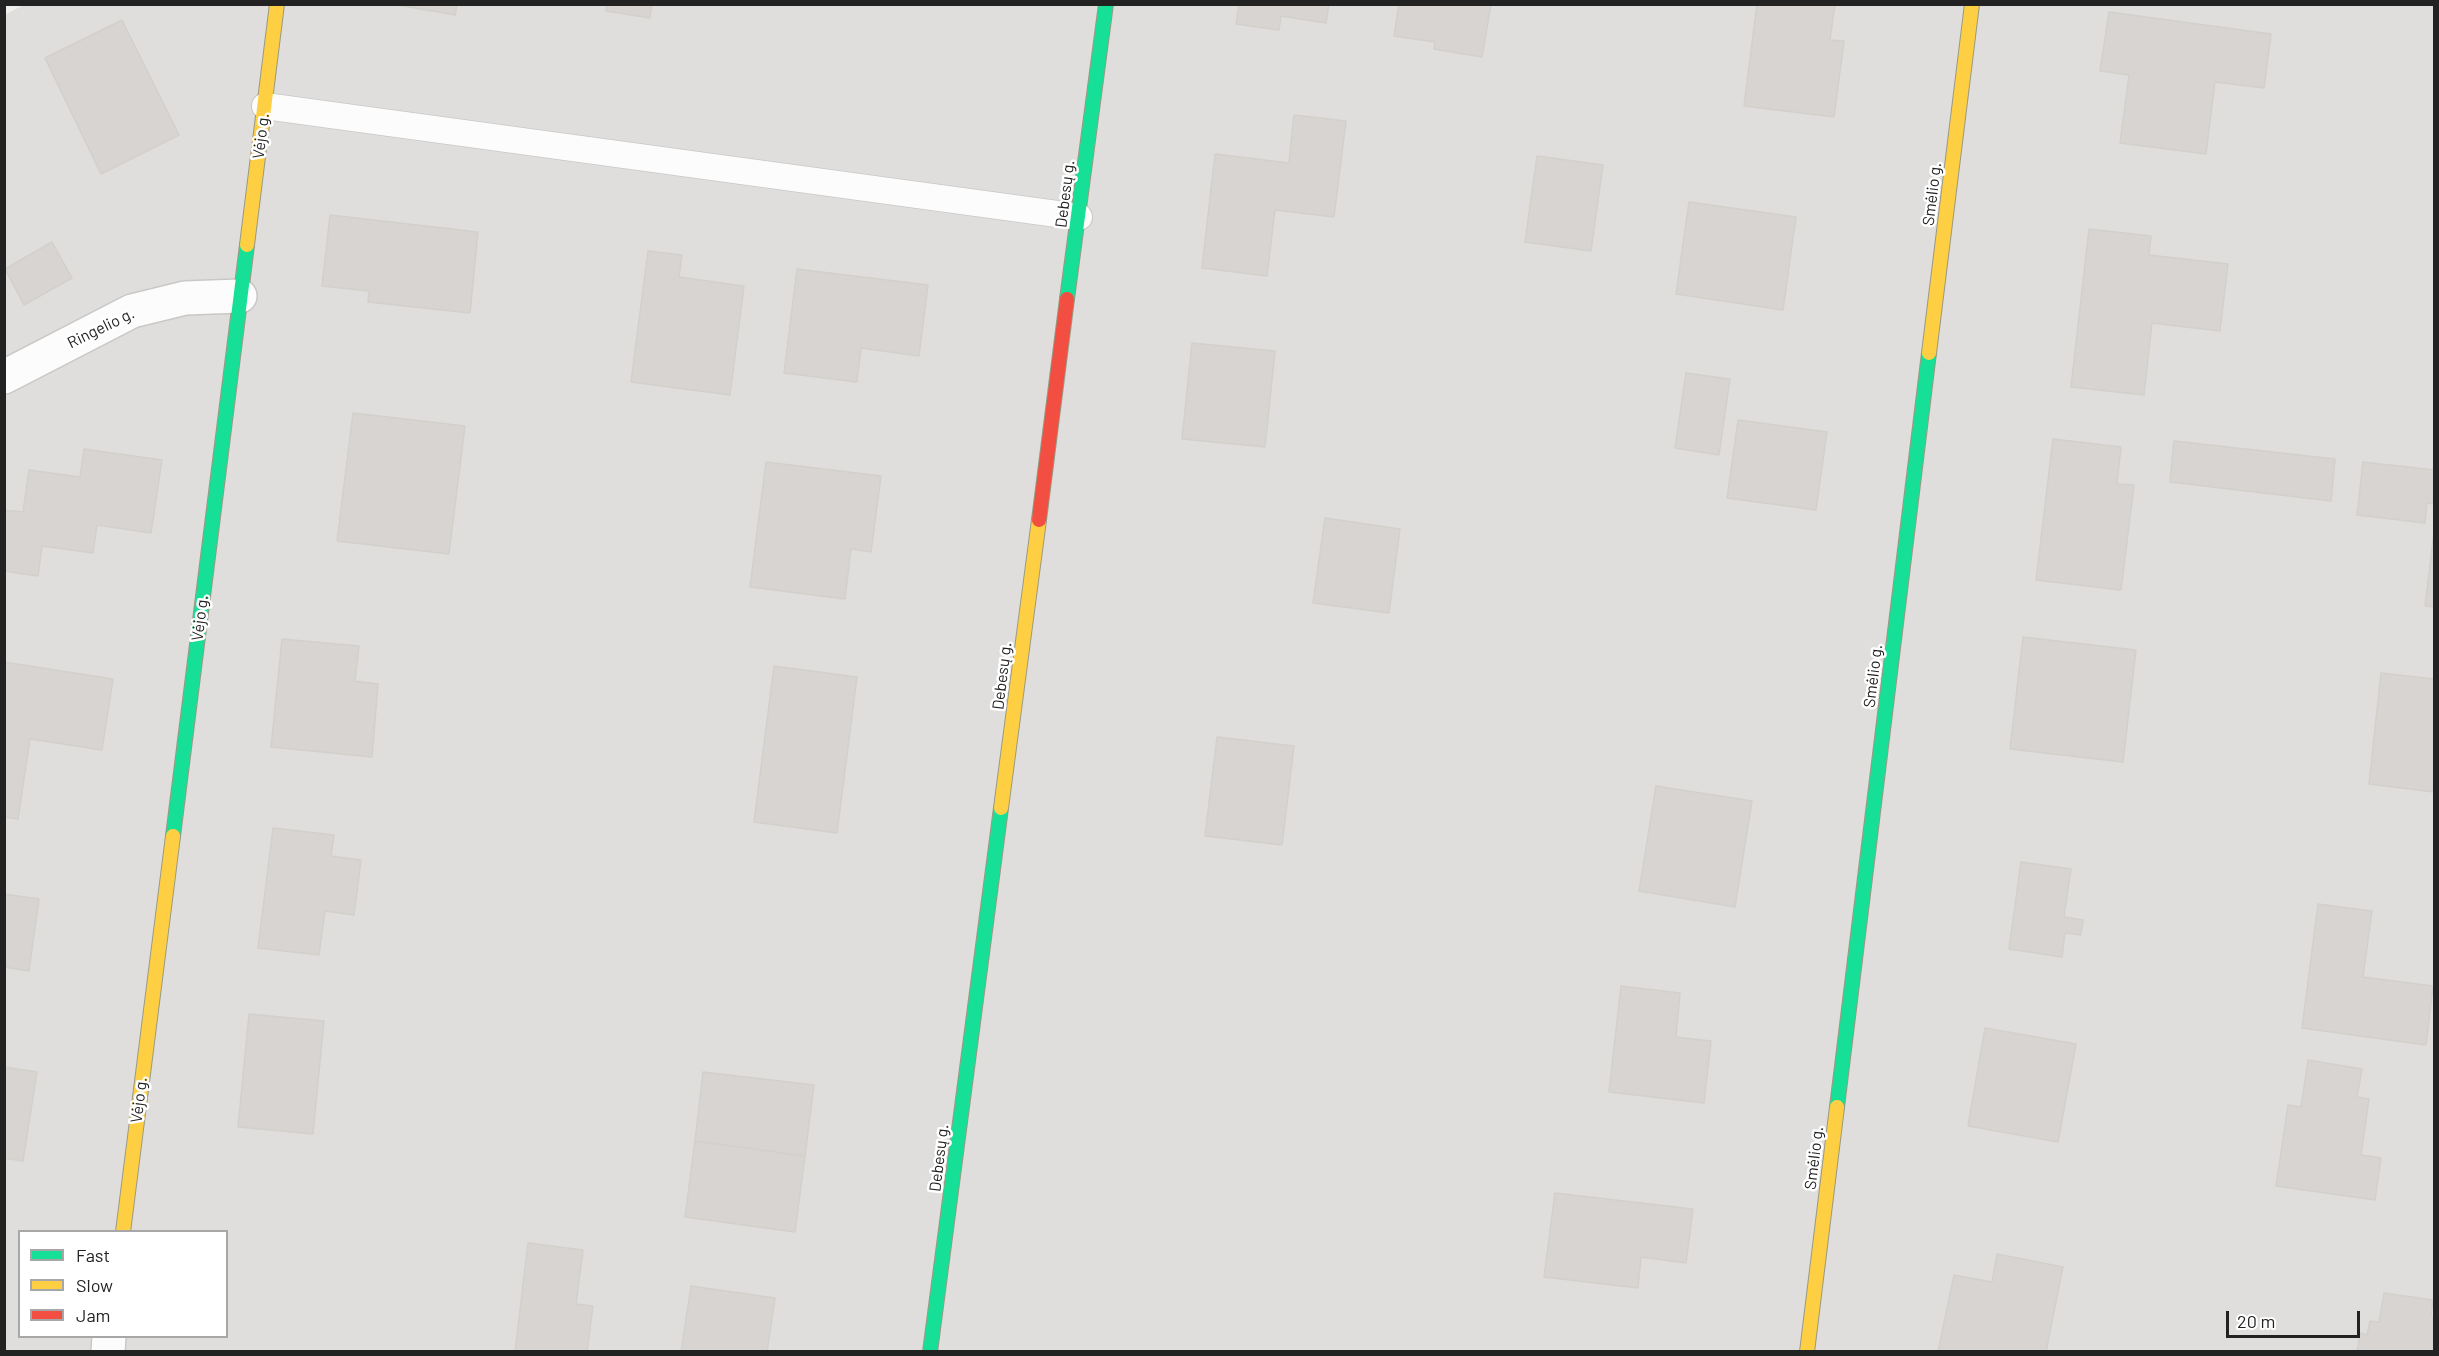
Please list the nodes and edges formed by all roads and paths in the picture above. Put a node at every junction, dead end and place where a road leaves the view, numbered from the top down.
1 (277, 4) edge
2 (1106, 4) edge
3 (1972, 4) edge
4 (265, 106) junction
5 (1079, 217) junction
6 (240, 296) junction
7 (4, 377) edge
8 (123, 1230) edge
9 (930, 1352) edge
10 (1807, 1352) edge

1 - 4 street, Vėjo g.
2 - 5 street, Debesų g.
3 - 10 street, Smėlio g.
4 - 5 lane
4 - 6 street, Vėjo g.
5 - 9 street, Debesų g.
6 - 7 street, Ringelio g.
6 - 8 street, Vėjo g.

